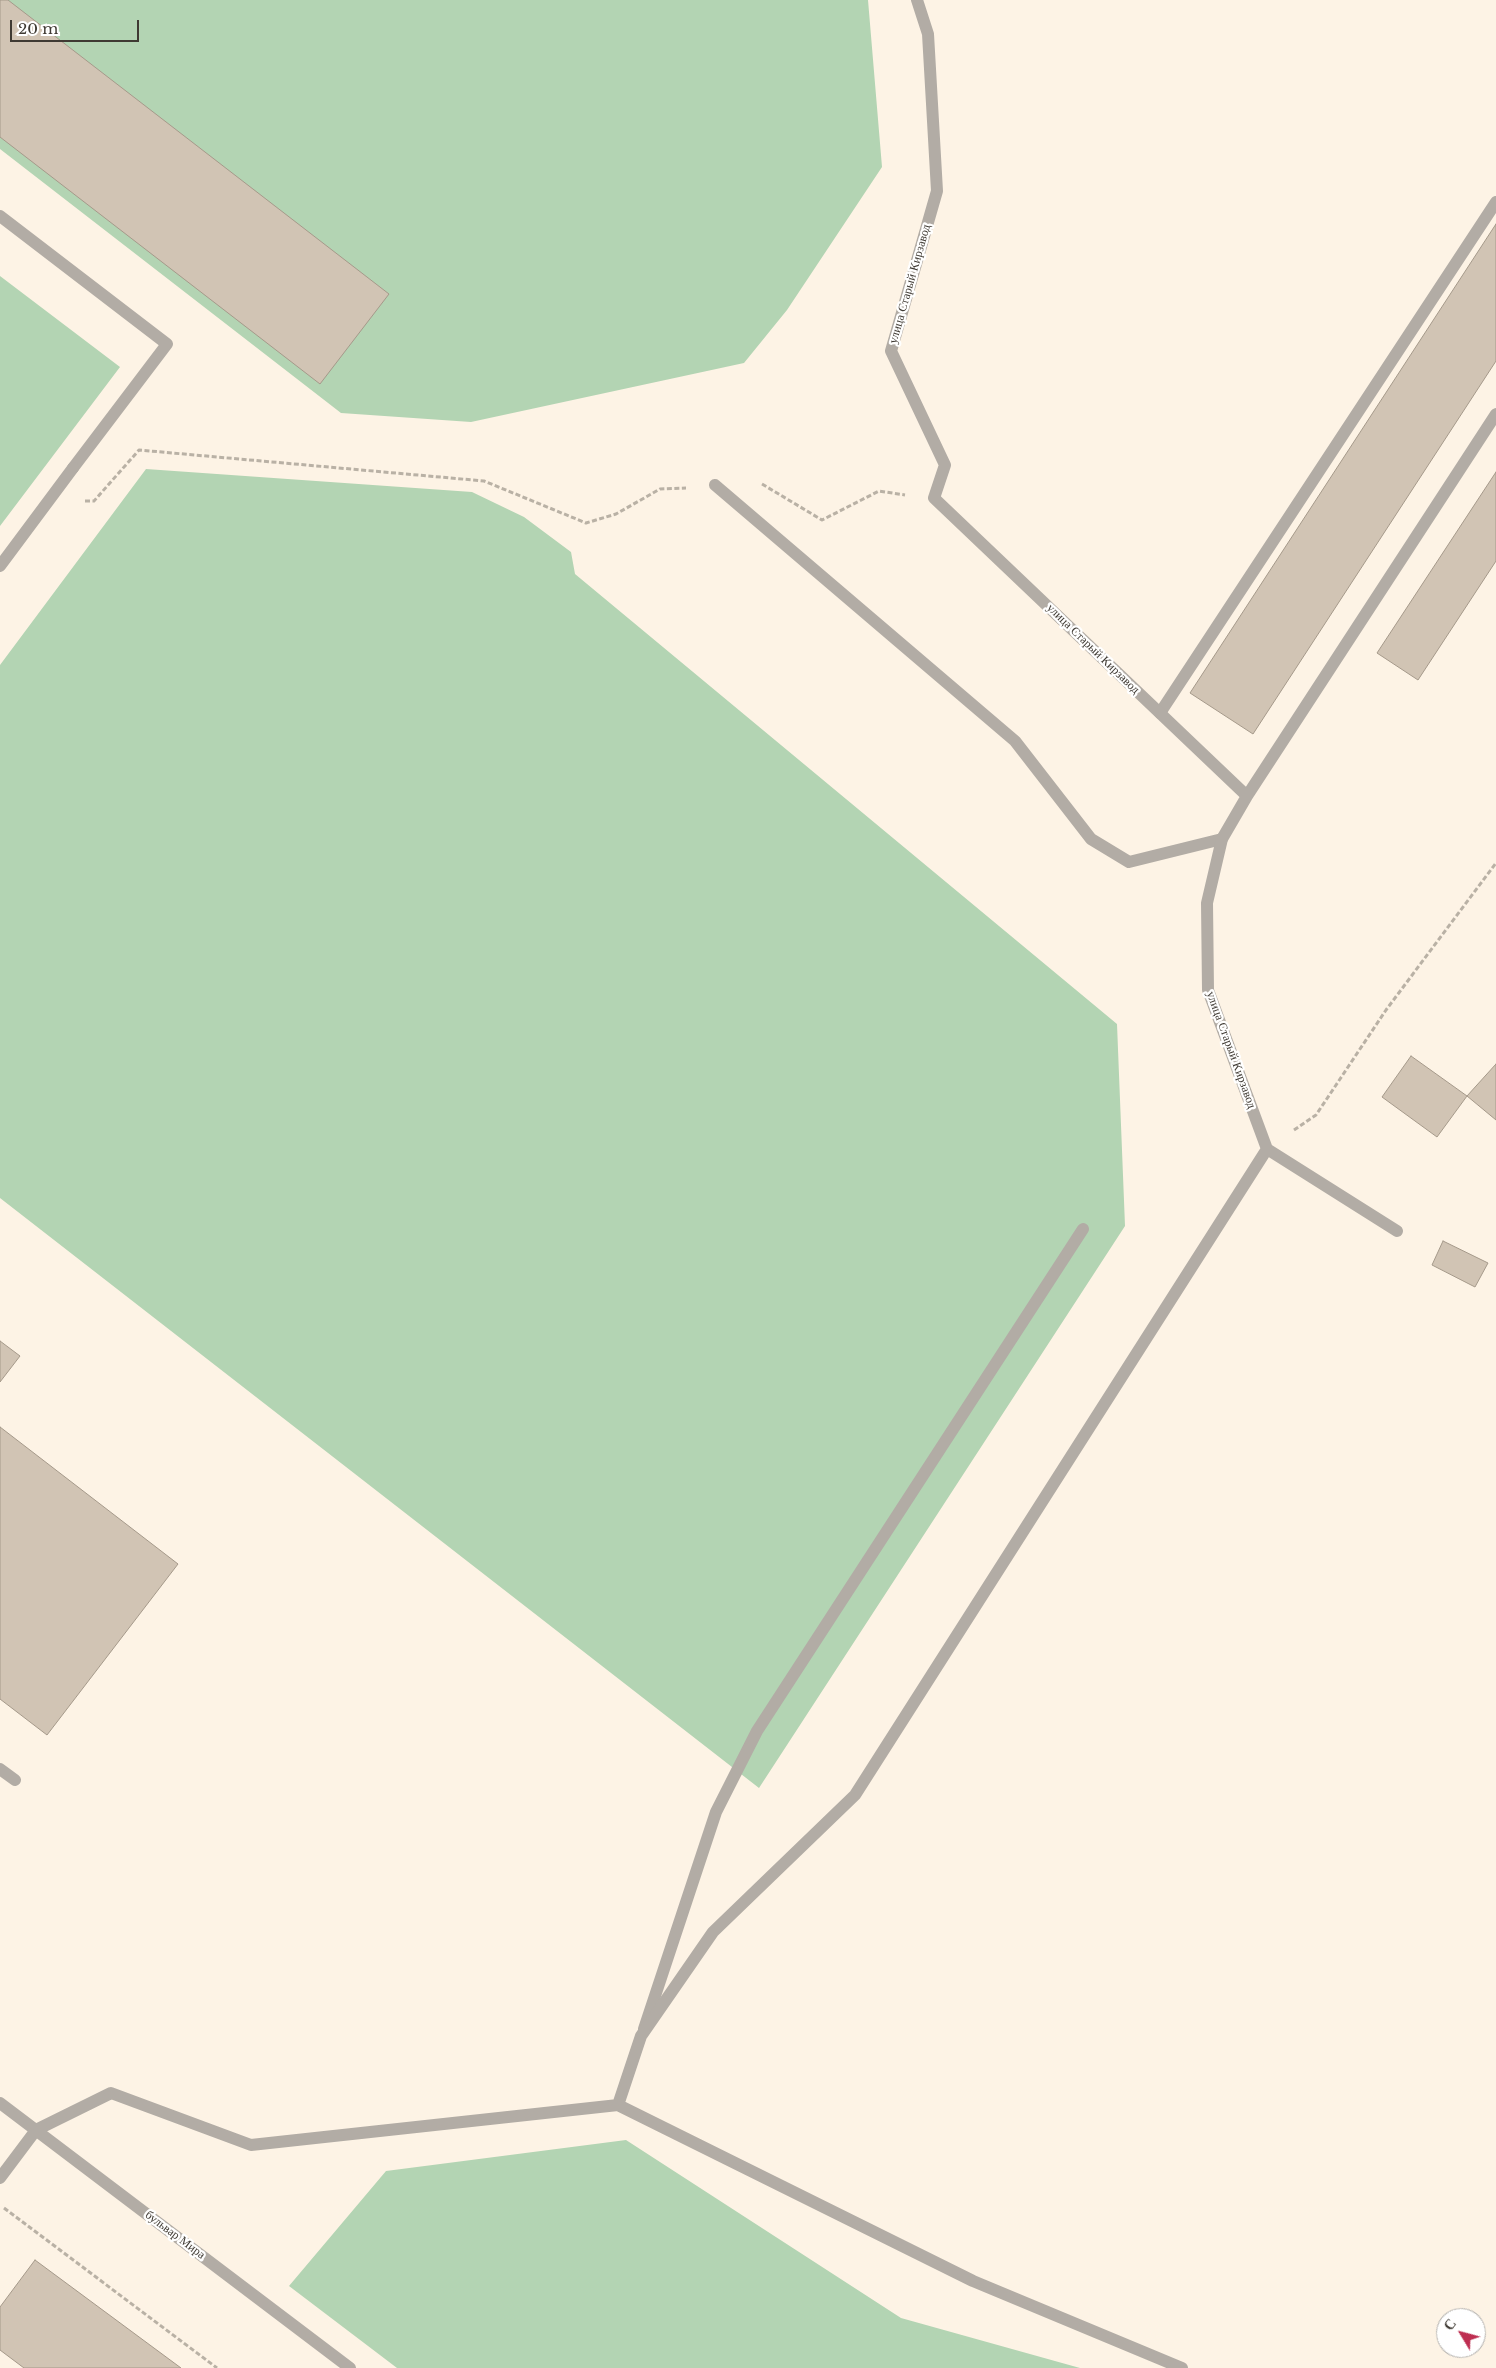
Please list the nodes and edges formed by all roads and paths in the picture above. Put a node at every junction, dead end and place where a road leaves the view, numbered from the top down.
1 (918, 0) edge
2 (1496, 202) edge
3 (0, 216) edge
4 (1496, 414) edge
5 (715, 486) junction
6 (934, 498) junction
7 (47, 504) junction
8 (0, 566) edge
9 (1160, 713) junction
10 (1248, 796) junction
11 (1222, 839) junction
12 (1496, 863) edge
13 (1266, 1149) junction
14 (1083, 1229) dead end
15 (1397, 1231) dead end
16 (0, 1769) edge
17 (15, 1780) dead end
18 (642, 2036) junction
19 (0, 2103) edge
20 (618, 2105) junction
21 (36, 2130) junction
22 (0, 2178) edge
23 (0, 2205) edge
24 (217, 2368) edge
25 (350, 2368) edge
26 (1182, 2368) edge

1 - 6 street, улица Старый Кирзавод
2 - 9 street
3 - 7 street
4 - 10 street
5 - 6 path
5 - 7 path
5 - 11 street
6 - 9 street, улица Старый Кирзавод
7 - 8 street
9 - 10 street, улица Старый Кирзавод
10 - 11 street, улица Старый Кирзавод
11 - 13 street, улица Старый Кирзавод
12 - 13 path
13 - 15 street
13 - 18 street
14 - 18 street
16 - 17 street
18 - 20 street
19 - 21 street, бульвар Мира
20 - 21 street
20 - 26 street
21 - 22 street
21 - 25 street, бульвар Мира
23 - 24 path

